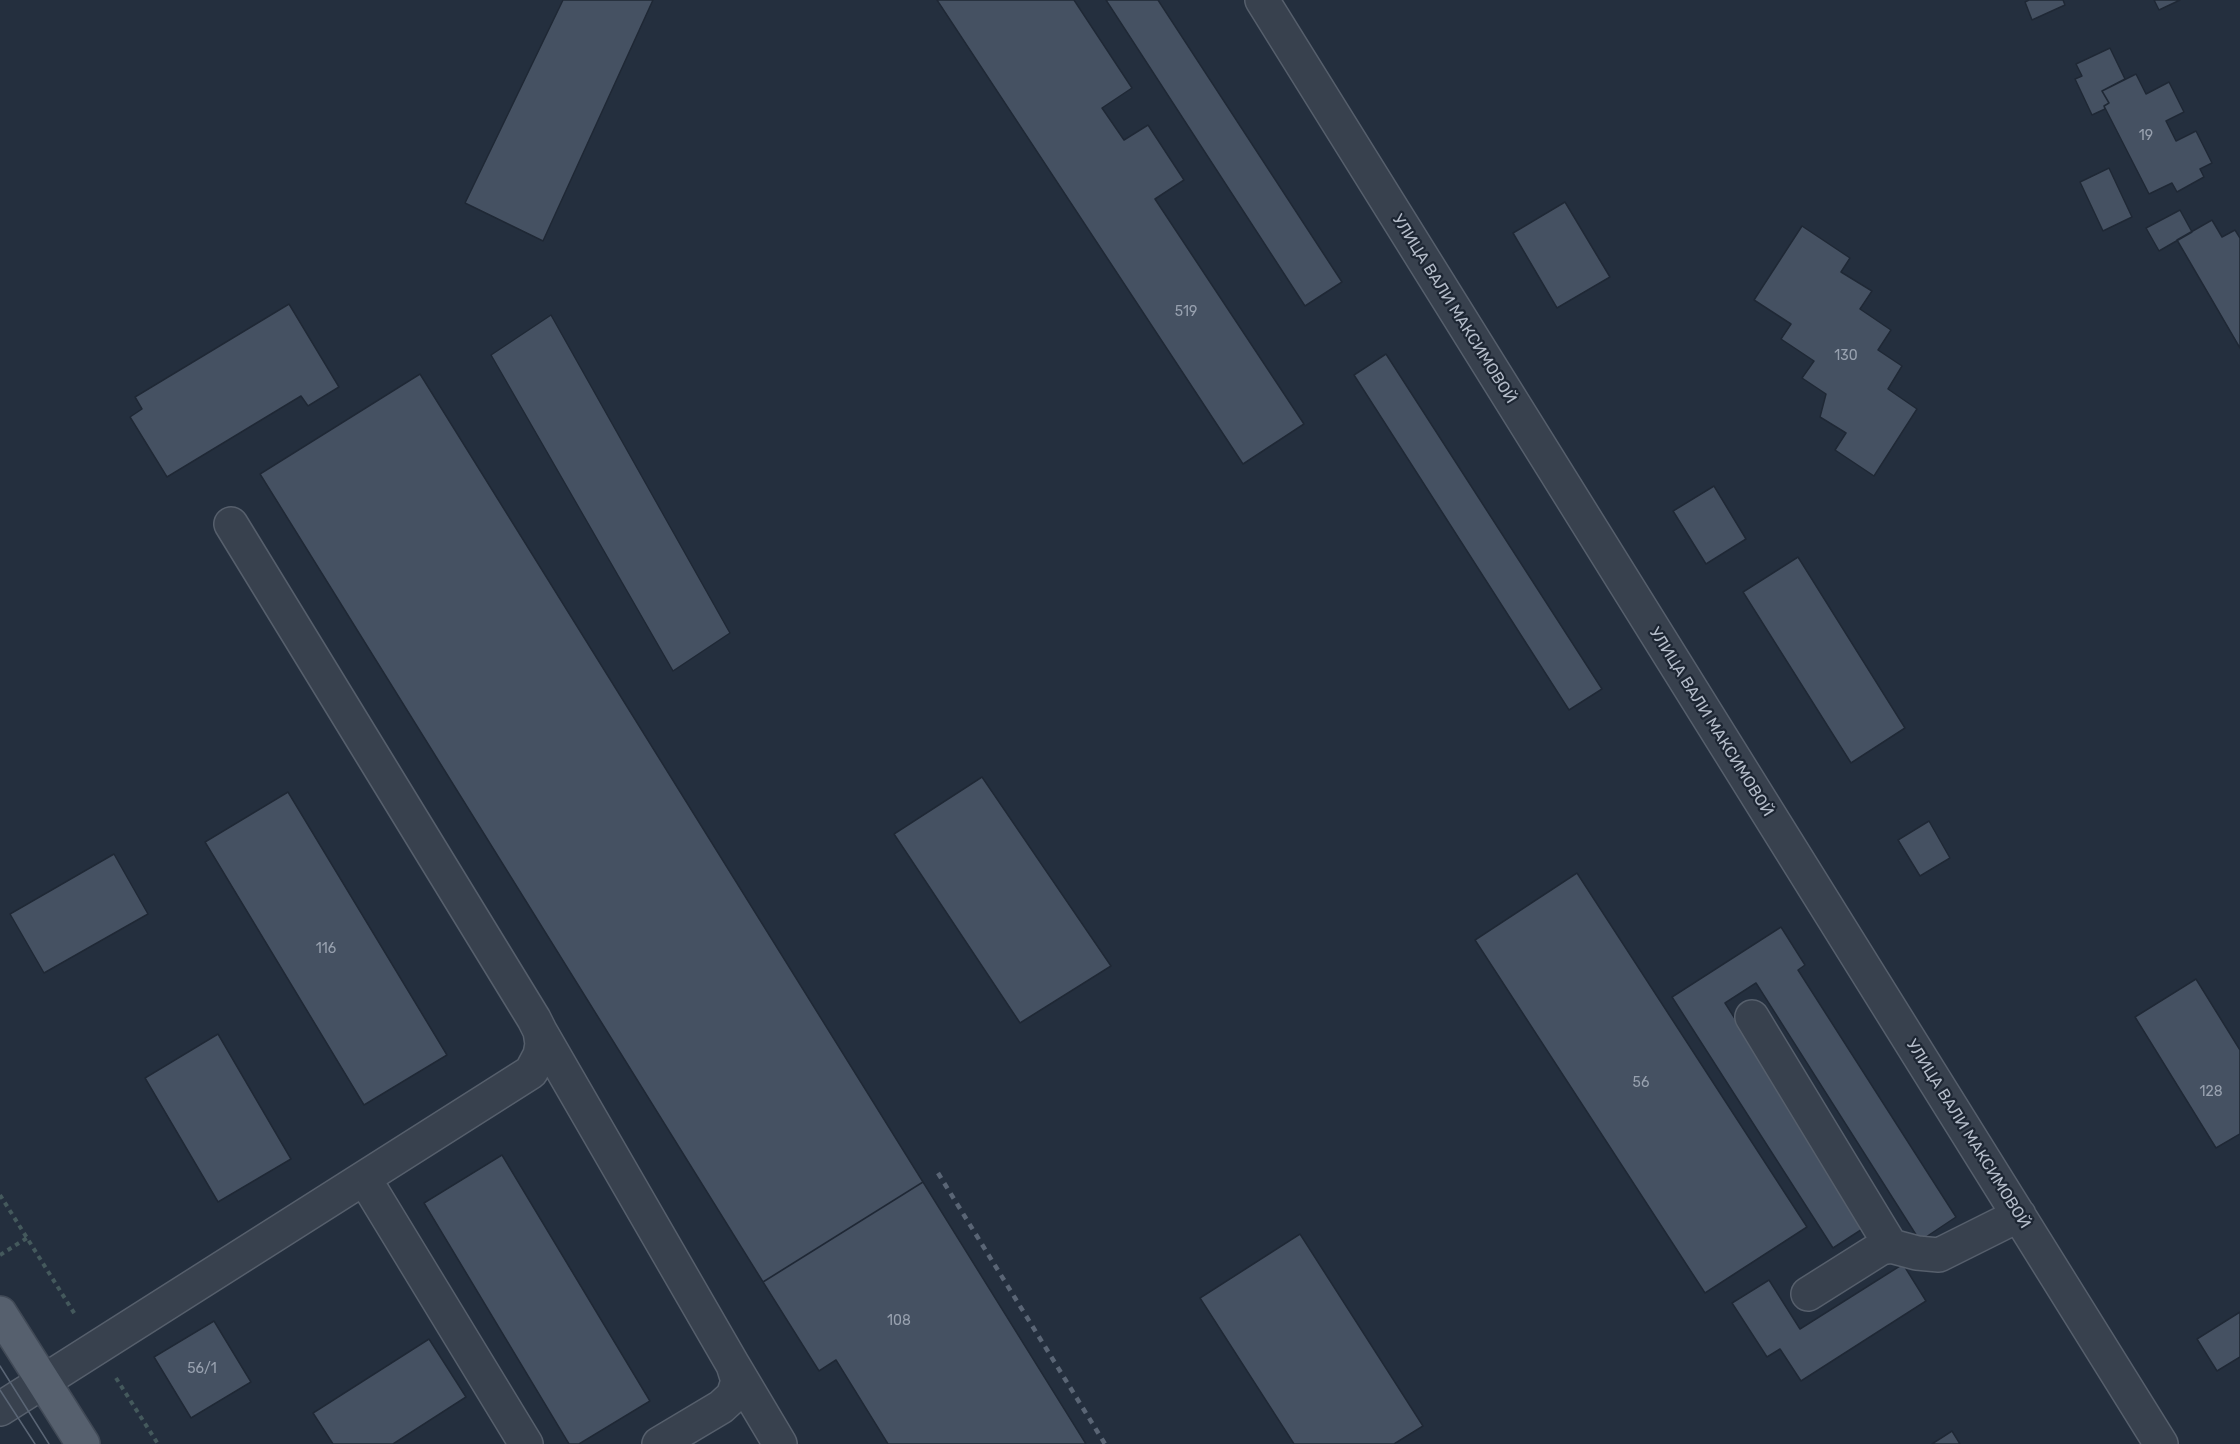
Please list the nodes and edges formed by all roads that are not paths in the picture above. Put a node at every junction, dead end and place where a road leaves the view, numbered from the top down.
1 (1262, 0) edge
2 (231, 524) dead end
3 (1752, 1017) dead end
4 (540, 1031) junction
5 (364, 1178) junction
6 (2019, 1215) junction
7 (1891, 1246) junction
8 (1808, 1294) dead end
9 (0, 1312) edge
10 (733, 1365) junction
11 (44, 1382) junction
12 (0, 1409) edge
13 (84, 1444) edge
14 (526, 1444) edge
15 (659, 1444) edge
16 (780, 1444) edge
17 (2161, 1444) edge

1 - 6 street, УЛИЦА ВАЛИ МАКСИМОВОЙ
2 - 4 street
3 - 7 street
4 - 5 street
4 - 10 street
5 - 11 street
5 - 14 street
6 - 7 street
6 - 17 street, УЛИЦА ВАЛИ МАКСИМОВОЙ
7 - 8 street
9 - 11 main road
10 - 15 street
10 - 16 street
11 - 12 street
11 - 13 main road

